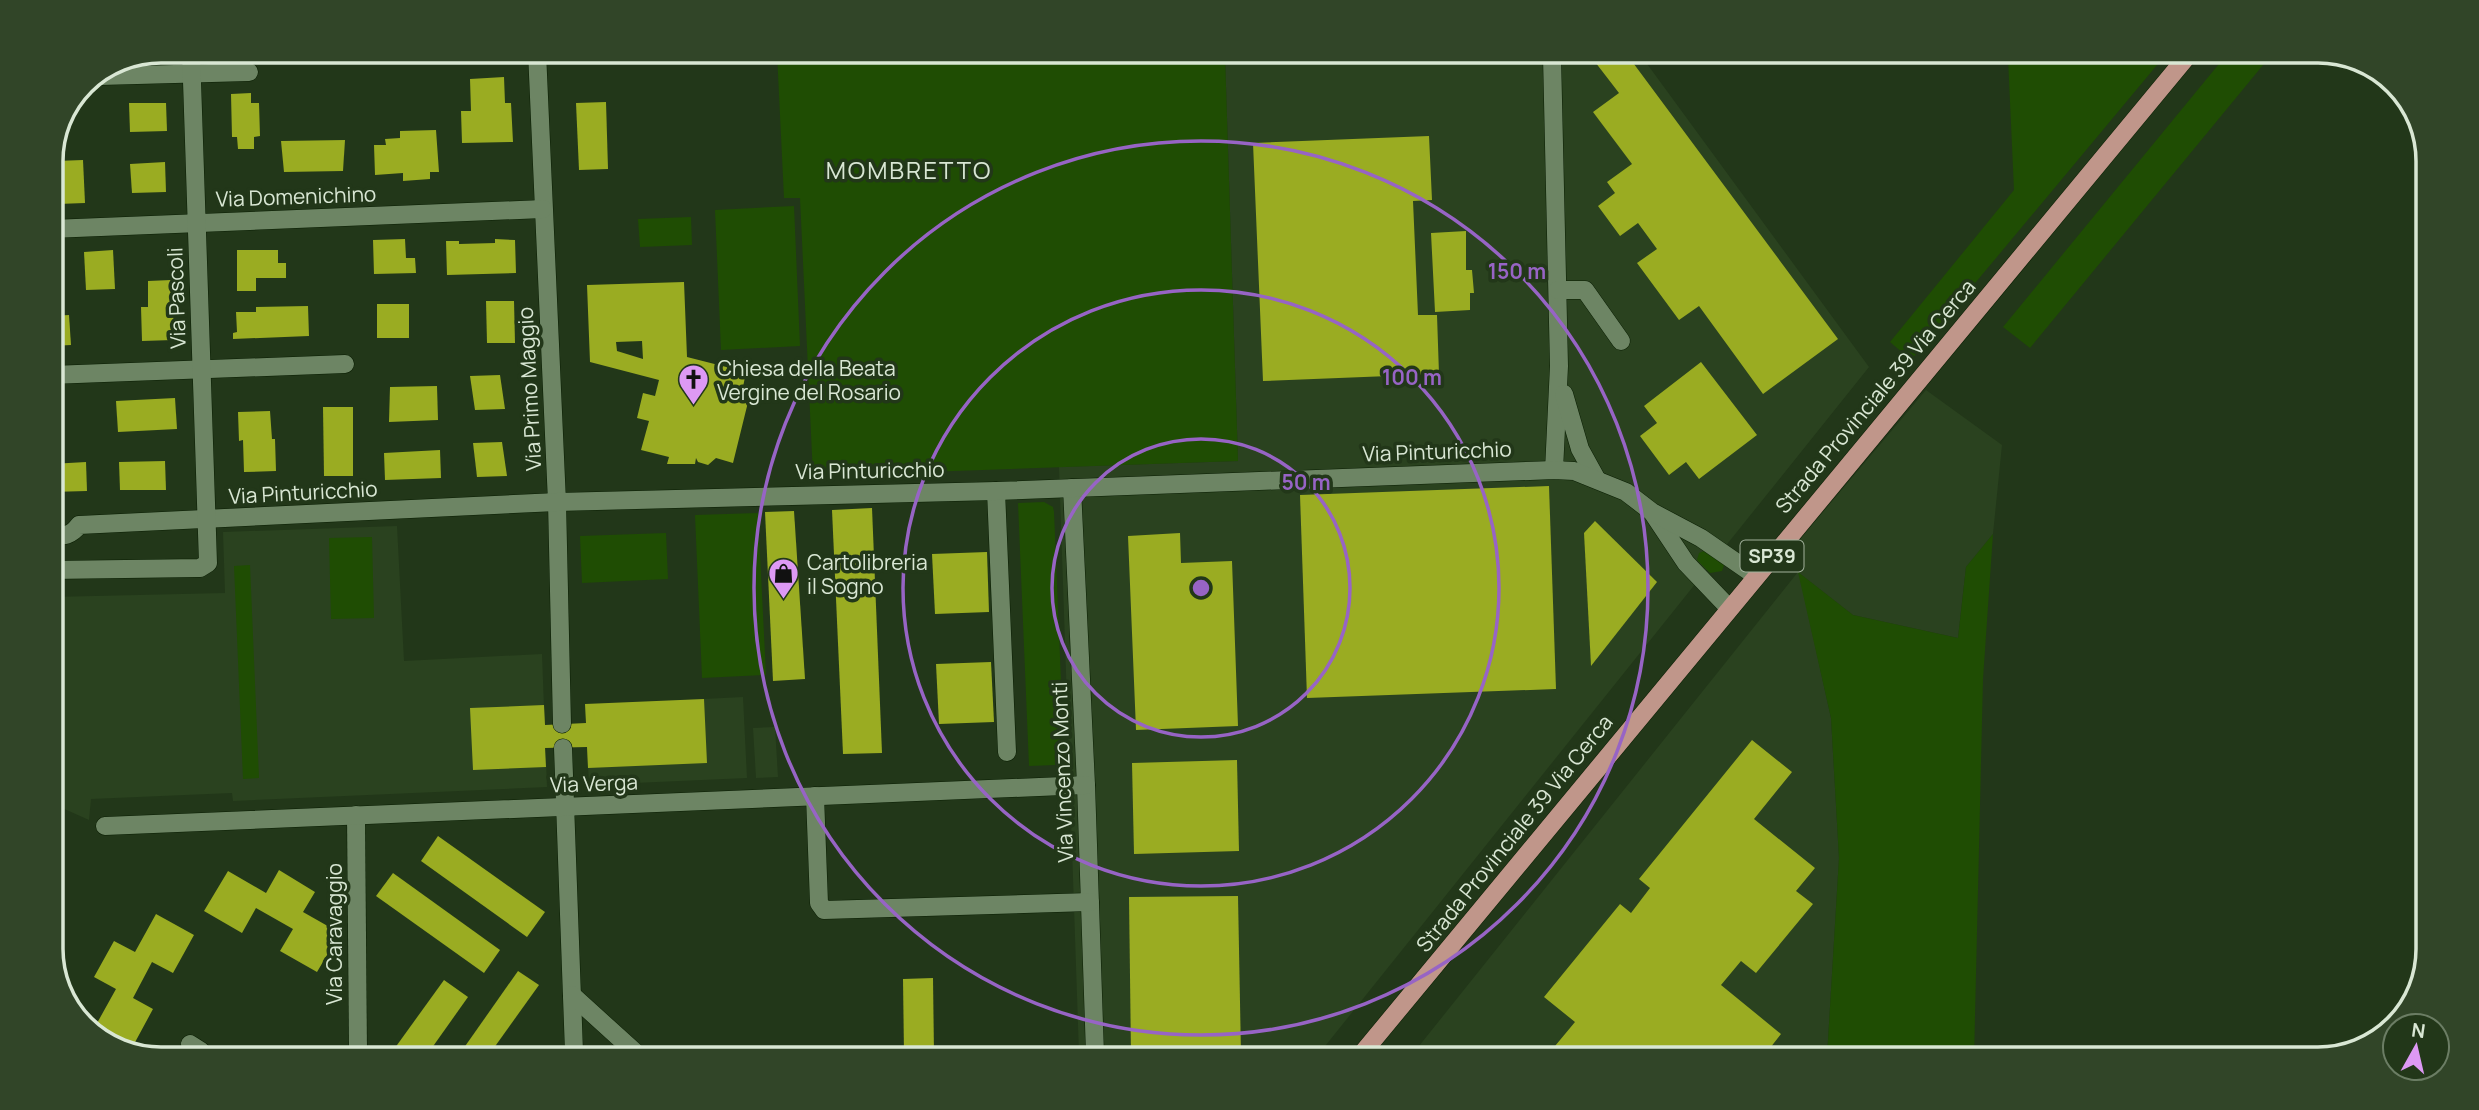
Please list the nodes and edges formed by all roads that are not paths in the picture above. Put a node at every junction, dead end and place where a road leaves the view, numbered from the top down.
1 (192, 63) edge
2 (537, 63) edge
3 (1552, 63) edge
4 (2182, 63) edge
5 (249, 72) dead end
6 (192, 74) junction
7 (114, 76) edge
8 (543, 209) junction
9 (196, 223) junction
10 (63, 229) edge
11 (1558, 290) junction
12 (1621, 341) dead end
13 (345, 364) dead end
14 (1559, 366) junction
15 (202, 370) junction
16 (63, 375) edge
17 (1554, 470) junction
18 (1597, 478) junction
19 (1072, 488) junction
20 (996, 491) junction
21 (557, 502) junction
22 (1652, 512) junction
23 (208, 520) junction
24 (63, 536) edge
25 (63, 569) edge
26 (1756, 576) junction
27 (1729, 608) junction
28 (562, 724) dead end
29 (563, 748) dead end
30 (1007, 752) dead end
31 (1086, 785) junction
32 (815, 796) junction
33 (565, 807) junction
34 (356, 816) junction
35 (105, 826) dead end
36 (1090, 902) junction
37 (572, 995) junction
38 (358, 1047) edge
39 (574, 1047) edge
40 (629, 1047) edge
41 (1095, 1047) edge
42 (1367, 1047) edge

1 - 6 street, Via Pascoli
2 - 8 street, Via Primo Maggio
3 - 11 street
4 - 26 main road, Strada Provinciale 39 Via Cerca / SP39
5 - 6 street
6 - 7 street
6 - 9 street, Via Pascoli
8 - 9 street, Via Domenichino
8 - 21 street, Via Primo Maggio
9 - 10 street, Via Domenichino
9 - 15 street, Via Pascoli
11 - 12 street
11 - 14 street
13 - 15 street
14 - 17 street
14 - 18 street
15 - 16 street
15 - 23 street, Via Pascoli
17 - 18 street, Via Pinturicchio
17 - 19 street, Via Pinturicchio
18 - 22 street, Via Pinturicchio
19 - 20 street, Via Pinturicchio
19 - 31 street, Via Vincenzo Monti
20 - 21 street, Via Pinturicchio
20 - 30 street
21 - 23 street, Via Pinturicchio
21 - 28 street, Via Primo Maggio
22 - 26 street
22 - 27 street
23 - 24 street, Via Pinturicchio
23 - 25 street, Via Pascoli
26 - 27 main road, Strada Provinciale 39 Via Cerca / SP39
27 - 42 main road, Strada Provinciale 39 Via Cerca / SP39
29 - 33 street
31 - 32 street, Via Verga
31 - 36 street, Via Vincenzo Monti
32 - 33 street, Via Verga
32 - 36 street
33 - 34 street, Via Verga
33 - 37 street
34 - 35 street, Via Verga
34 - 38 street, Via Caravaggio
36 - 41 street, Via Vincenzo Monti
37 - 39 street
37 - 40 street

